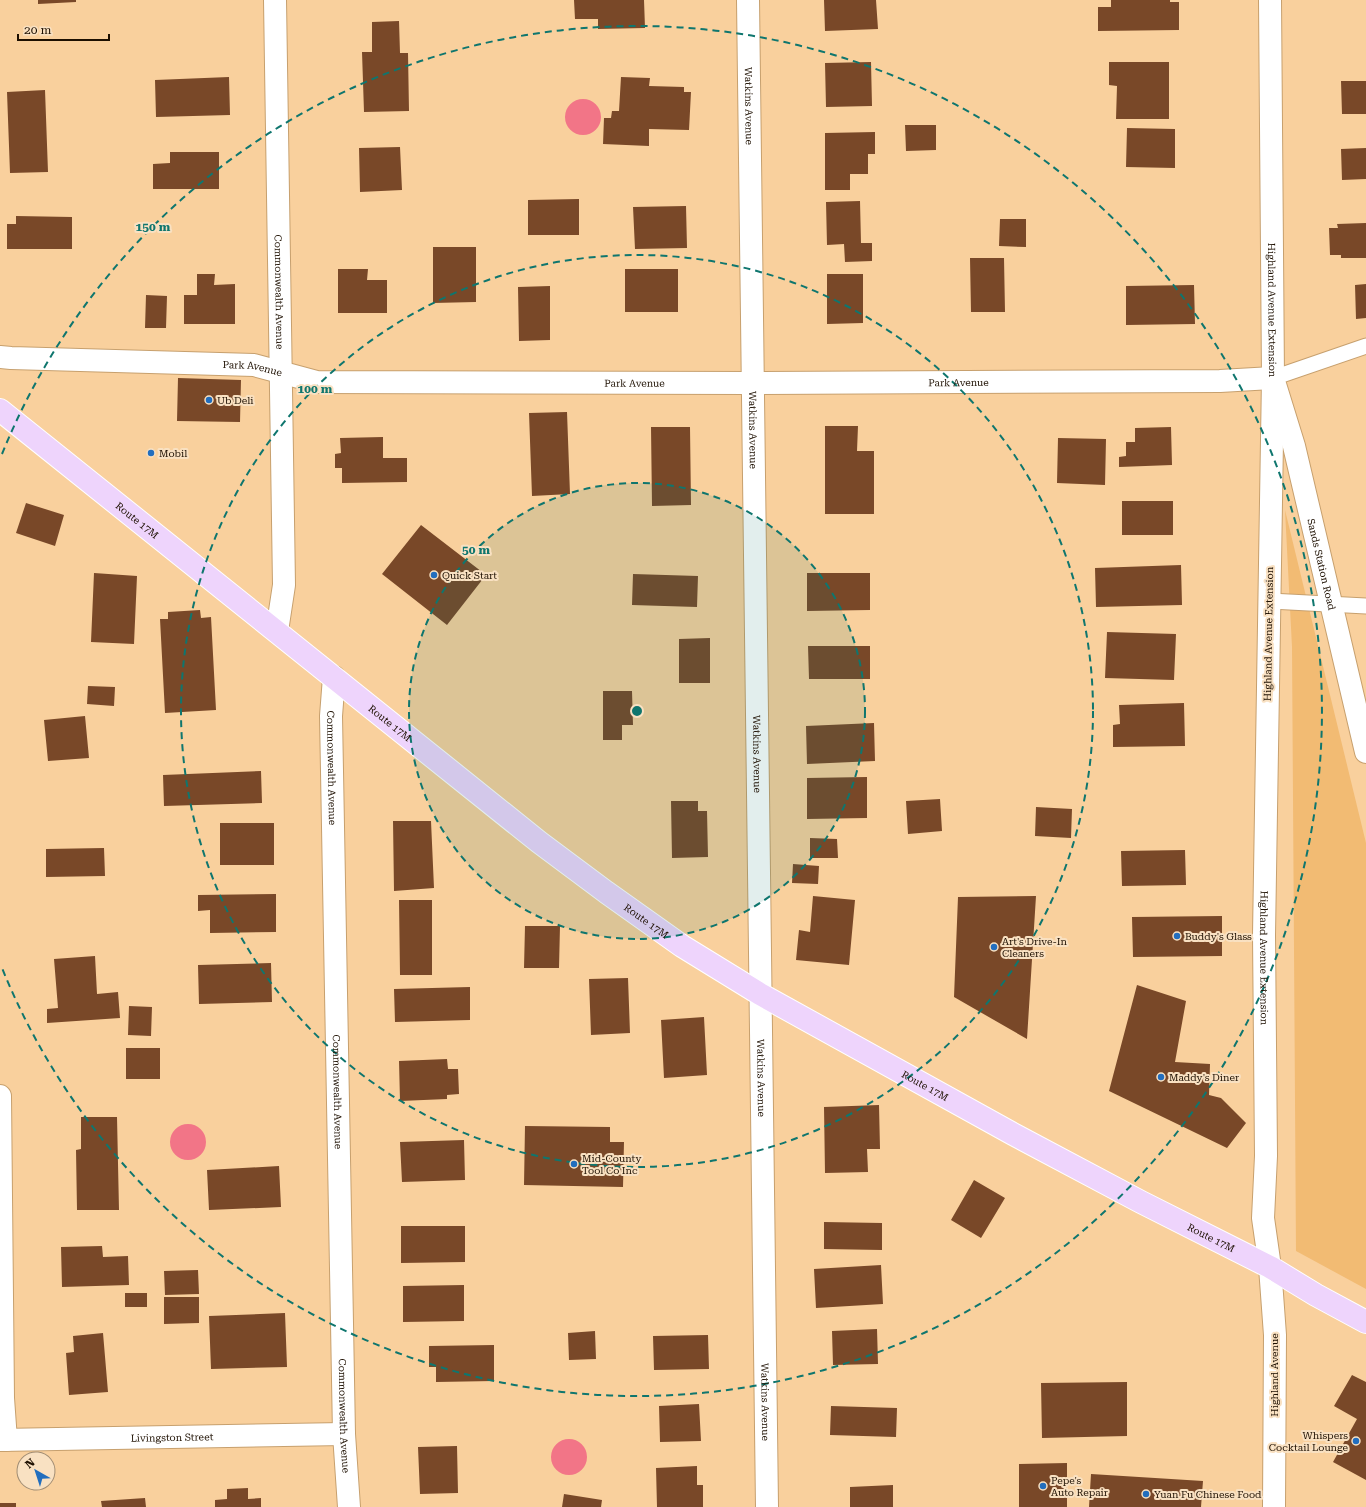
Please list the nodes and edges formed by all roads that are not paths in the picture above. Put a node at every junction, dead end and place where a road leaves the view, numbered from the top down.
1 (275, 0) edge
2 (748, 0) edge
3 (1270, 0) edge
4 (1366, 346) edge
5 (0, 357) edge
6 (280, 372) junction
7 (1272, 378) junction
8 (753, 384) junction
9 (0, 410) edge
10 (1269, 601) junction
11 (1330, 605) junction
12 (1366, 606) edge
13 (277, 632) junction
14 (334, 677) junction
15 (1366, 752) edge
16 (760, 994) junction
17 (0, 1096) edge
18 (1270, 1267) junction
19 (1366, 1322) edge
20 (344, 1434) junction
21 (3, 1440) edge
22 (349, 1507) edge
23 (767, 1507) edge
24 (1274, 1507) edge

1 - 6 street, Commonwealth Avenue
2 - 8 street, Watkins Avenue
3 - 7 street, Highland Avenue Extension
4 - 7 lane
5 - 6 street, Park Avenue
6 - 8 street, Park Avenue
6 - 13 street, Commonwealth Avenue
7 - 8 street, Park Avenue
7 - 10 street, Highland Avenue Extension
7 - 11 street, Sands Station Road
8 - 16 street, Watkins Avenue
9 - 13 main road, Route 17M
10 - 11 lane
10 - 18 street, Highland Avenue Extension
11 - 12 lane
11 - 15 street, Sands Station Road
13 - 14 main road, Route 17M
14 - 16 main road, Route 17M
14 - 20 street, Commonwealth Avenue
16 - 18 main road, Route 17M
16 - 23 street, Watkins Avenue
17 - 21 street
18 - 19 main road, Route 17M
18 - 24 street, Highland Avenue
20 - 21 street, Livingston Street
20 - 22 street, Commonwealth Avenue

